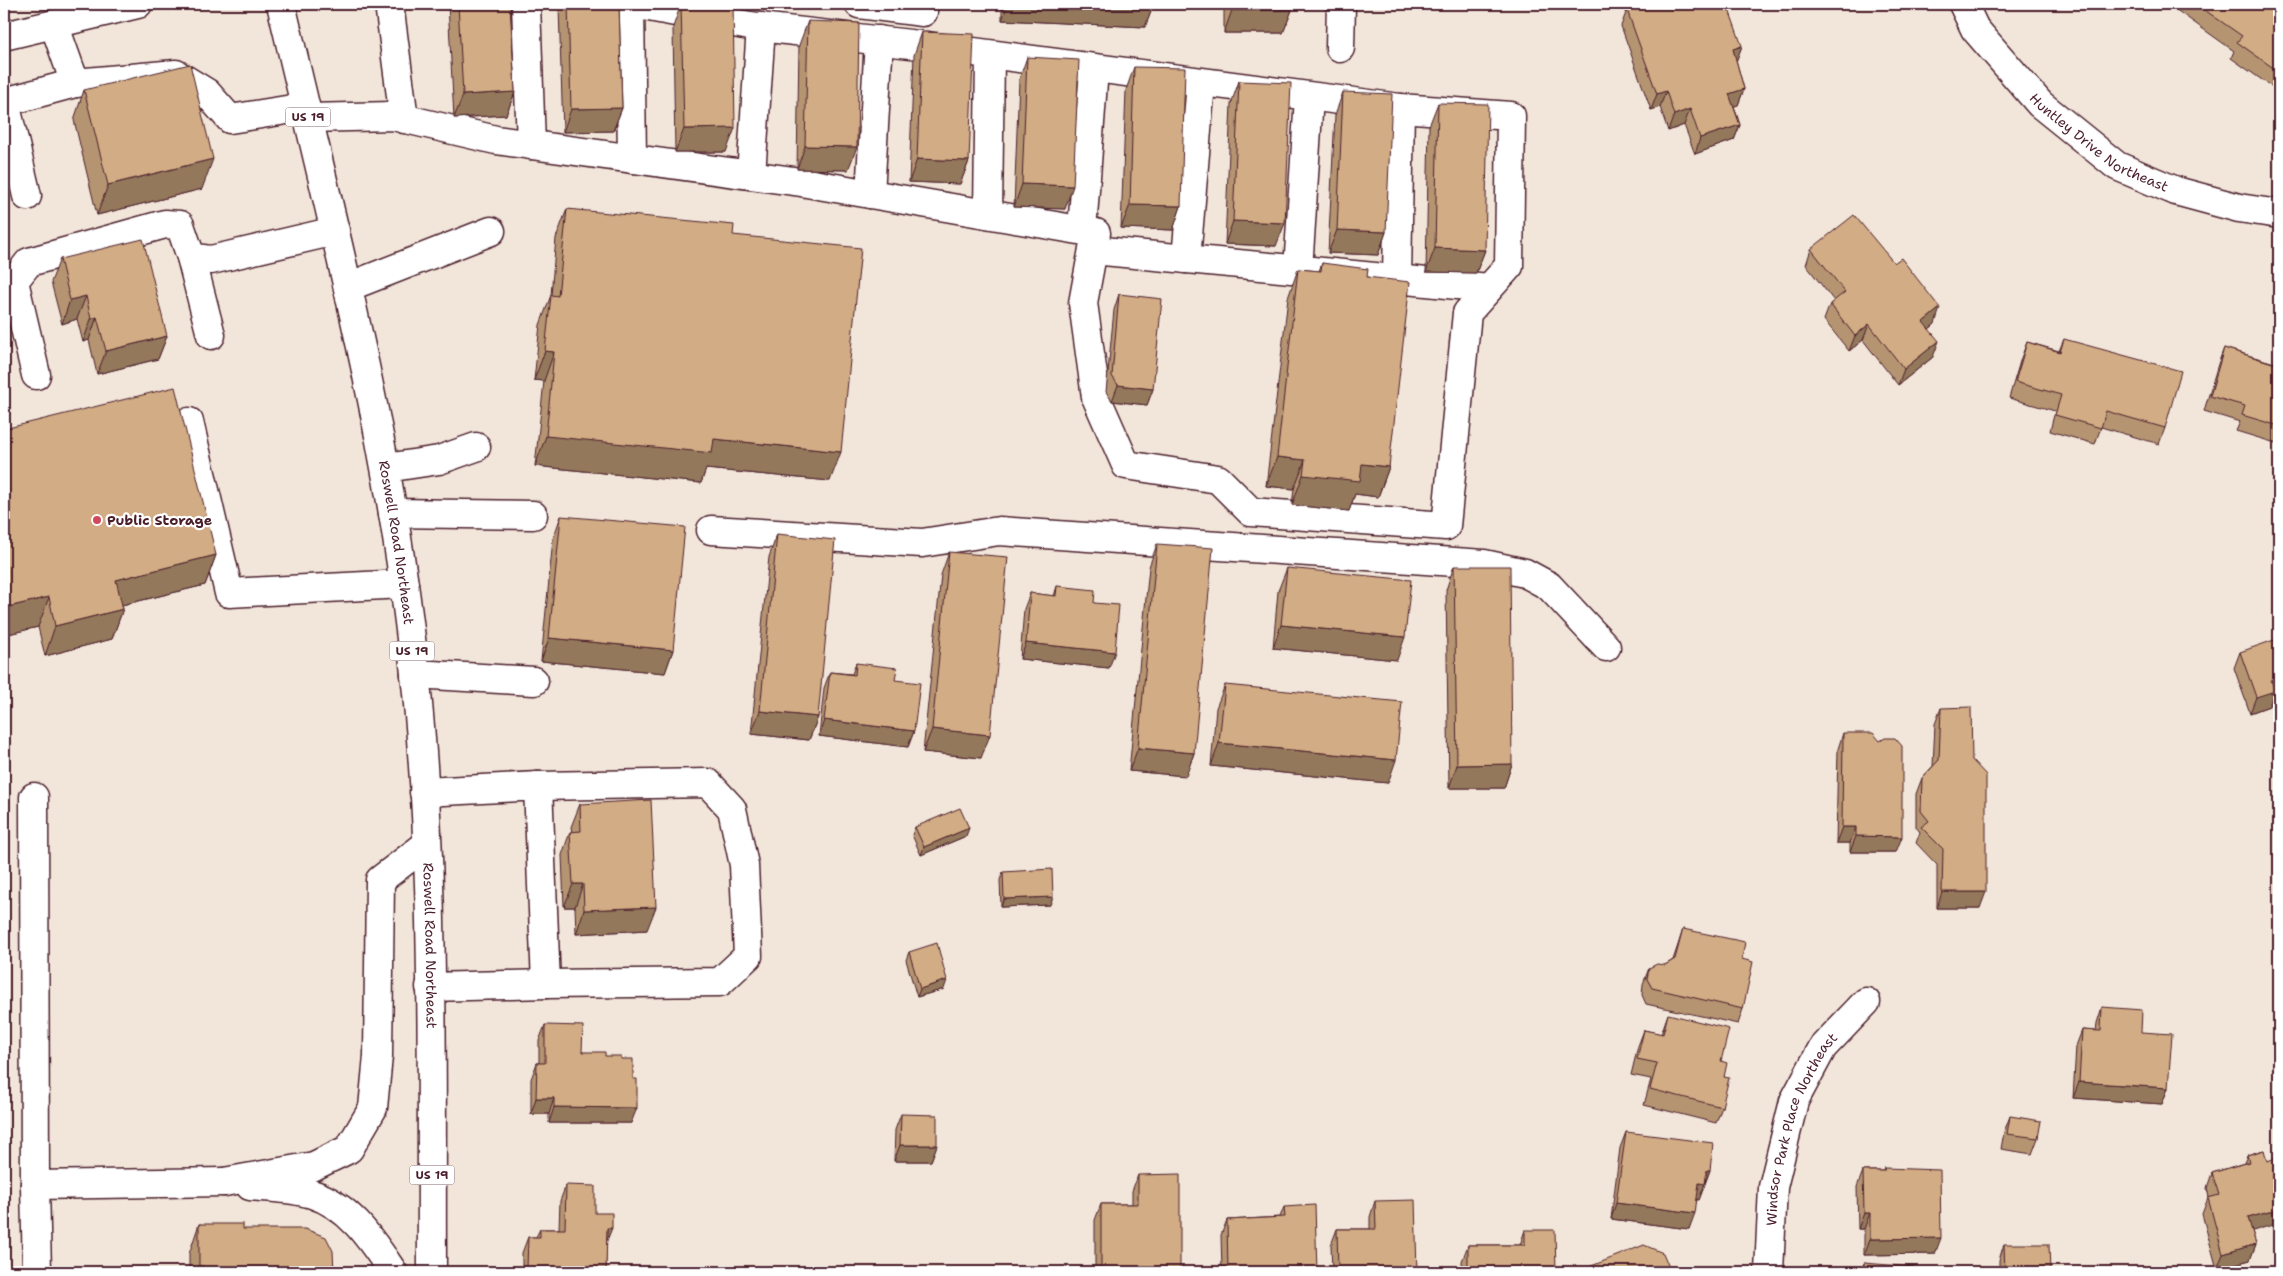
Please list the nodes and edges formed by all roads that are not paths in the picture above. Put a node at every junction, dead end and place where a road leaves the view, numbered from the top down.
1 (138, 4) edge
2 (281, 4) edge
3 (389, 4) edge
4 (526, 4) edge
5 (631, 4) edge
6 (860, 4) edge
7 (923, 4) edge
8 (1341, 4) edge
9 (1963, 4) edge
10 (54, 24) junction
11 (761, 27) junction
12 (4, 36) edge
13 (879, 40) junction
14 (1340, 48) dead end
15 (990, 55) junction
16 (1094, 69) junction
17 (74, 83) junction
18 (1201, 83) junction
19 (1309, 96) junction
20 (1400, 108) junction
21 (306, 113) junction
22 (404, 119) junction
23 (7, 126) edge
24 (531, 145) junction
25 (632, 159) junction
26 (752, 175) junction
27 (870, 194) junction
28 (26, 196) dead end
29 (988, 214) junction
30 (2279, 214) edge
31 (335, 231) junction
32 (491, 231) dead end
33 (1087, 240) junction
34 (191, 257) junction
35 (1186, 259) junction
36 (1298, 270) junction
37 (1397, 279) junction
38 (348, 287) junction
39 (1489, 288) junction
40 (211, 335) dead end
41 (36, 375) dead end
42 (189, 422) dead end
43 (476, 447) dead end
44 (386, 468) junction
45 (393, 514) junction
46 (533, 515) dead end
47 (711, 530) dead end
48 (404, 584) junction
49 (1606, 647) dead end
50 (414, 674) junction
51 (534, 680) dead end
52 (538, 786) junction
53 (424, 792) junction
54 (34, 797) dead end
55 (428, 844) junction
56 (546, 984) junction
57 (430, 987) junction
58 (1866, 1002) dead end
59 (224, 1182) junction
60 (35, 1185) junction
61 (38, 1272) edge
62 (393, 1272) edge
63 (432, 1272) edge
64 (1769, 1272) edge

1 - 10 street
2 - 21 street, Roswell Road Northeast / US 19
3 - 22 street
4 - 24 street
5 - 11 street
5 - 25 street
6 - 7 street
8 - 14 street
9 - 30 street, Huntley Drive Northeast
10 - 12 street
10 - 17 street
11 - 13 street
11 - 26 street
13 - 15 street
13 - 27 street
15 - 16 street
15 - 29 street
16 - 18 street
16 - 33 street
17 - 21 street
17 - 23 street
18 - 19 street
18 - 35 street
19 - 20 street
19 - 36 street
20 - 37 street
20 - 39 street
21 - 22 street
21 - 31 street, Roswell Road Northeast / US 19
22 - 24 street
23 - 28 street
24 - 25 street
25 - 26 street
26 - 27 street
27 - 29 street
29 - 33 street
31 - 34 street
31 - 38 street, Roswell Road Northeast / US 19
32 - 38 street
33 - 35 street
33 - 39 street
34 - 40 street
34 - 41 street
35 - 36 street
36 - 37 street
37 - 39 street
38 - 44 street, Roswell Road Northeast / US 19
42 - 48 street
43 - 44 street
44 - 45 street, Roswell Road Northeast / US 19
45 - 46 street
45 - 48 street, Roswell Road Northeast / US 19
47 - 49 street
48 - 50 street, Roswell Road Northeast / US 19
50 - 51 street
50 - 53 street, Roswell Road Northeast / US 19
52 - 53 street
52 - 56 street
52 - 56 street
53 - 55 street, Roswell Road Northeast / US 19
54 - 60 street
55 - 57 street, Roswell Road Northeast / US 19
55 - 59 street
56 - 57 street
57 - 63 street, Roswell Road Northeast / US 19
58 - 64 street, Windsor Park Place Northeast
59 - 60 street
59 - 62 street
60 - 61 street

